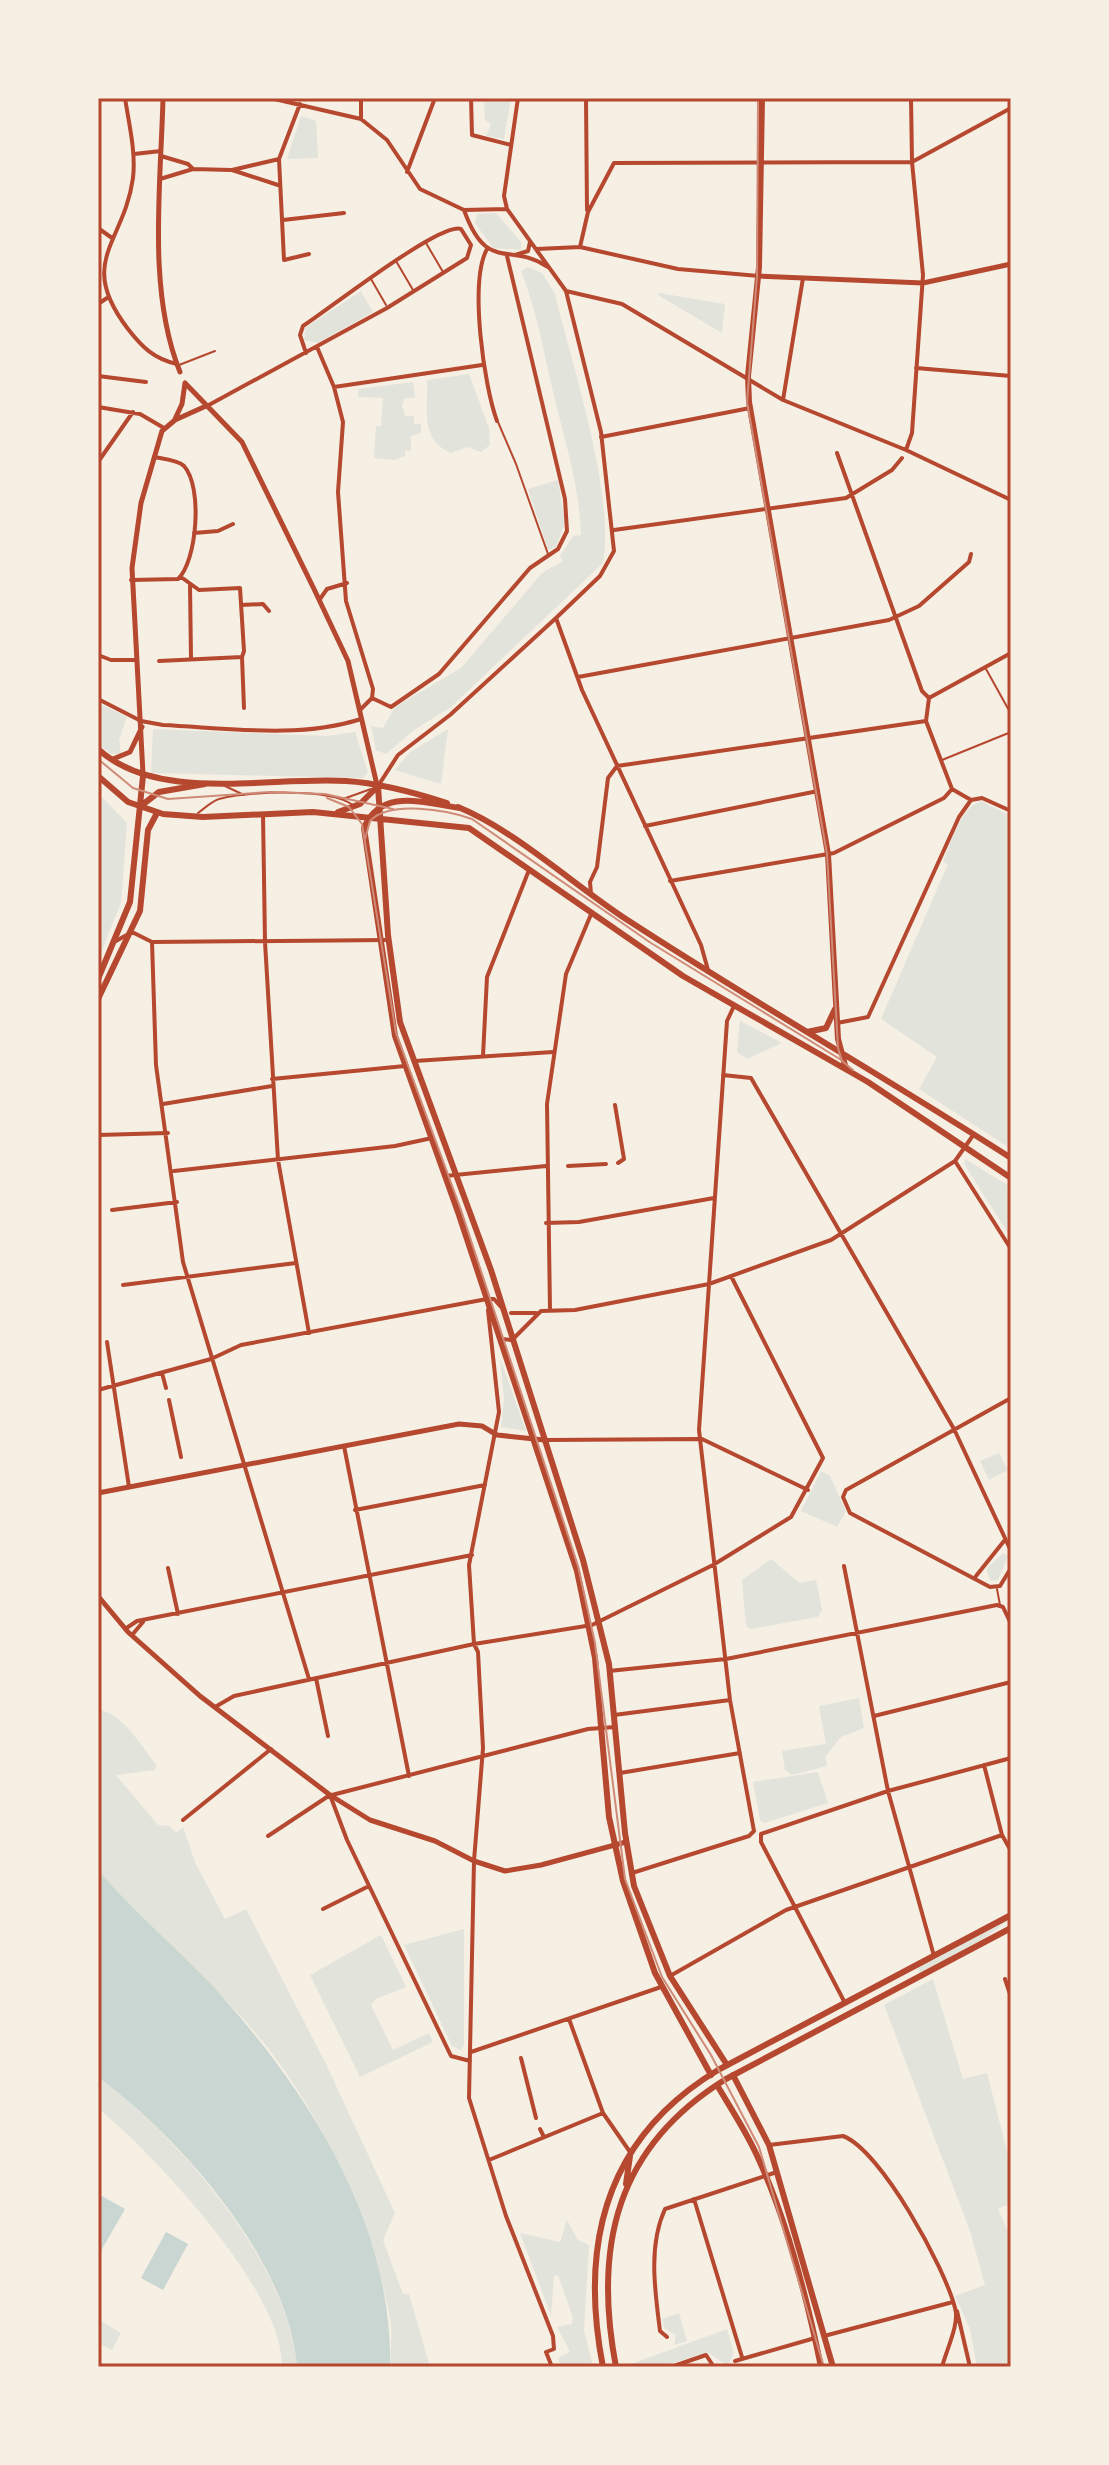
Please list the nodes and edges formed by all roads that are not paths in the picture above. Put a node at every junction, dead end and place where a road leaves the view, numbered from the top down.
1 (125, 98) edge
2 (163, 98) edge
3 (270, 98) edge
4 (361, 98) edge
5 (435, 98) edge
6 (471, 98) edge
7 (518, 98) edge
8 (586, 98) edge
9 (762, 98) edge
10 (911, 98) edge
11 (300, 104) junction
12 (1011, 108) edge
13 (361, 119) junction
14 (511, 145) junction
15 (134, 154) junction
16 (161, 154) junction
17 (279, 159) junction
18 (912, 162) junction
19 (762, 164) junction
20 (193, 169) junction
21 (232, 170) junction
22 (407, 172) junction
23 (160, 179) junction
24 (278, 185) junction
25 (507, 209) junction
26 (464, 210) junction
27 (588, 212) junction
28 (344, 213) dead end
29 (283, 220) junction
30 (98, 228) edge
31 (112, 238) junction
32 (530, 240) junction
33 (426, 242) junction
34 (580, 247) junction
35 (487, 249) junction
36 (537, 249) junction
37 (309, 254) dead end
38 (509, 256) junction
39 (395, 260) junction
40 (1011, 264) edge
41 (550, 268) junction
42 (443, 272) junction
43 (759, 276) junction
44 (371, 278) junction
45 (803, 278) junction
46 (923, 283) junction
47 (413, 291) junction
48 (566, 291) junction
49 (107, 298) junction
50 (98, 304) edge
51 (387, 308) junction
52 (317, 347) junction
53 (215, 351) dead end
54 (306, 353) junction
55 (177, 365) junction
56 (483, 365) junction
57 (916, 368) junction
58 (180, 372) dead end
59 (98, 376) edge
60 (1011, 376) edge
61 (748, 380) junction
62 (146, 382) dead end
63 (334, 387) junction
64 (783, 400) junction
65 (206, 406) junction
66 (98, 407) edge
67 (750, 408) junction
68 (133, 412) junction
69 (175, 420) junction
70 (497, 421) joint
71 (164, 428) junction
72 (601, 437) junction
73 (906, 450) junction
74 (837, 453) dead end
75 (153, 457) junction
76 (902, 458) dead end
77 (98, 462) edge
78 (853, 495) junction
79 (1011, 500) edge
80 (767, 511) junction
81 (233, 524) dead end
82 (614, 530) junction
83 (194, 533) junction
84 (548, 554) junction
85 (971, 554) dead end
86 (181, 577) junction
87 (131, 580) junction
88 (347, 583) junction
89 (190, 585) junction
90 (319, 600) junction
91 (241, 605) junction
92 (269, 611) dead end
93 (893, 617) junction
94 (556, 618) junction
95 (791, 638) junction
96 (1011, 653) edge
97 (243, 654) junction
98 (98, 655) edge
99 (191, 659) junction
100 (137, 661) junction
101 (159, 661) dead end
102 (147, 662) dead end
103 (986, 668) junction
104 (578, 677) junction
105 (372, 698) junction
106 (929, 698) junction
107 (98, 699) edge
108 (244, 708) dead end
109 (360, 710) junction
110 (1011, 714) edge
111 (361, 719) junction
112 (926, 721) junction
113 (244, 722) dead end
114 (142, 724) junction
115 (243, 728) junction
116 (1011, 732) edge
117 (809, 737) junction
118 (98, 749) edge
119 (110, 760) junction
120 (942, 760) junction
121 (617, 766) junction
122 (98, 776) edge
123 (143, 776) junction
124 (214, 781) junction
125 (378, 786) junction
126 (952, 789) junction
127 (818, 791) junction
128 (246, 795) junction
129 (342, 799) junction
130 (971, 800) junction
131 (380, 804) junction
132 (355, 807) junction
133 (140, 808) junction
134 (460, 808) junction
135 (1011, 811) edge
136 (157, 813) junction
137 (263, 813) junction
138 (335, 814) junction
139 (194, 817) junction
140 (369, 818) junction
141 (381, 820) junction
142 (645, 826) junction
143 (828, 854) junction
144 (530, 868) junction
145 (670, 881) junction
146 (592, 896) junction
147 (592, 912) junction
148 (132, 932) junction
149 (378, 940) junction
150 (388, 940) junction
151 (116, 941) junction
152 (152, 942) junction
153 (265, 942) junction
154 (708, 972) junction
155 (98, 979) edge
156 (98, 999) edge
157 (734, 1006) junction
158 (836, 1006) junction
159 (837, 1023) junction
160 (803, 1031) junction
161 (553, 1052) junction
162 (840, 1053) junction
163 (483, 1056) junction
164 (827, 1059) junction
165 (413, 1062) junction
166 (405, 1066) junction
167 (846, 1069) junction
168 (723, 1075) junction
169 (272, 1079) junction
170 (272, 1085) junction
171 (163, 1104) junction
172 (615, 1105) dead end
173 (168, 1133) junction
174 (974, 1134) junction
175 (98, 1135) edge
176 (432, 1138) junction
177 (965, 1148) junction
178 (1011, 1158) edge
179 (278, 1160) junction
180 (955, 1161) junction
181 (618, 1163) dead end
182 (606, 1164) dead end
183 (546, 1166) junction
184 (568, 1166) dead end
185 (174, 1171) junction
186 (455, 1175) junction
187 (445, 1176) junction
188 (1011, 1178) edge
189 (715, 1197) junction
190 (177, 1202) junction
191 (112, 1210) dead end
192 (546, 1223) junction
193 (841, 1233) junction
194 (1011, 1249) edge
195 (296, 1263) junction
196 (733, 1276) junction
197 (187, 1277) junction
198 (709, 1284) junction
199 (123, 1285) dead end
200 (484, 1299) junction
201 (488, 1310) junction
202 (550, 1310) junction
203 (508, 1312) junction
204 (536, 1313) junction
205 (309, 1333) junction
206 (496, 1334) junction
207 (512, 1340) junction
208 (107, 1342) dead end
209 (211, 1359) junction
210 (162, 1373) junction
211 (112, 1386) junction
212 (166, 1388) dead end
213 (98, 1390) edge
214 (1011, 1398) edge
215 (169, 1400) dead end
216 (954, 1429) junction
217 (495, 1433) junction
218 (702, 1439) junction
219 (535, 1440) junction
220 (544, 1440) junction
221 (344, 1446) junction
222 (181, 1457) dead end
223 (244, 1465) junction
224 (183, 1468) dead end
225 (185, 1477) junction
226 (485, 1485) junction
227 (129, 1487) junction
228 (808, 1490) junction
229 (98, 1493) edge
230 (355, 1510) junction
231 (1004, 1541) junction
232 (1011, 1551) edge
233 (472, 1555) junction
234 (713, 1565) junction
235 (844, 1566) dead end
236 (168, 1568) dead end
237 (1011, 1568) edge
238 (368, 1575) junction
239 (976, 1576) junction
240 (997, 1588) junction
241 (283, 1592) junction
242 (98, 1596) edge
243 (1000, 1605) junction
244 (178, 1614) junction
245 (145, 1621) junction
246 (598, 1622) junction
247 (1011, 1624) edge
248 (590, 1626) junction
249 (125, 1629) junction
250 (856, 1632) junction
251 (132, 1635) junction
252 (474, 1644) junction
253 (726, 1659) junction
254 (386, 1662) junction
255 (609, 1671) junction
256 (316, 1678) junction
257 (309, 1679) junction
258 (1011, 1682) edge
259 (730, 1700) junction
260 (215, 1707) junction
261 (614, 1715) junction
262 (873, 1717) junction
263 (615, 1727) junction
264 (602, 1728) junction
265 (328, 1736) dead end
266 (271, 1749) junction
267 (740, 1753) junction
268 (482, 1756) junction
269 (1011, 1758) edge
270 (984, 1765) junction
271 (618, 1773) junction
272 (409, 1776) junction
273 (888, 1791) junction
274 (330, 1795) junction
275 (183, 1820) dead end
276 (1002, 1835) junction
277 (268, 1836) dead end
278 (626, 1842) junction
279 (613, 1845) junction
280 (1011, 1851) edge
281 (474, 1861) junction
282 (909, 1869) junction
283 (631, 1873) junction
284 (369, 1886) junction
285 (794, 1907) junction
286 (323, 1909) dead end
287 (1011, 1915) edge
288 (1011, 1928) edge
289 (934, 1956) junction
290 (670, 1976) junction
291 (1005, 1979) dead end
292 (661, 1987) junction
293 (1011, 1997) edge
294 (845, 2003) junction
295 (569, 2019) junction
296 (514, 2038) junction
297 (774, 2040) junction
298 (517, 2047) dead end
299 (779, 2051) junction
300 (471, 2052) junction
301 (521, 2058) dead end
302 (470, 2061) junction
303 (727, 2065) junction
304 (711, 2075) junction
305 (733, 2076) junction
306 (717, 2085) junction
307 (603, 2113) junction
308 (536, 2118) dead end
309 (540, 2129) dead end
310 (544, 2137) junction
311 (769, 2145) junction
312 (630, 2152) junction
313 (489, 2160) junction
314 (777, 2172) junction
315 (766, 2176) junction
316 (626, 2189) junction
317 (694, 2199) junction
318 (953, 2302) junction
319 (957, 2311) junction
320 (825, 2336) junction
321 (667, 2337) dead end
322 (816, 2338) junction
323 (742, 2357) junction
324 (735, 2361) dead end
325 (552, 2367) edge
326 (603, 2367) edge
327 (616, 2367) edge
328 (671, 2367) edge
329 (714, 2367) edge
330 (821, 2367) edge
331 (833, 2367) edge
332 (942, 2367) edge
333 (970, 2367) edge

1 - 15 street
2 - 16 street
3 - 11 street
4 - 13 street
5 - 22 street
6 - 14 street
7 - 14 street
8 - 27 street
9 - 19 main road
10 - 18 street
11 - 13 street
11 - 17 street
12 - 18 street
13 - 22 street
14 - 25 street
15 - 16 street
15 - 31 street
16 - 20 street
16 - 23 street
17 - 21 street
17 - 24 street
18 - 19 street
18 - 46 street
19 - 27 street
19 - 43 main road
20 - 21 street
20 - 23 street
21 - 24 street
22 - 26 street
23 - 55 street
24 - 29 street
25 - 26 street
25 - 32 street
26 - 35 street
27 - 34 street
28 - 29 street
29 - 37 street
30 - 31 street
31 - 49 street
32 - 36 street
32 - 38 street
33 - 39 street
33 - 42 lane
33 - 42 street
34 - 36 street
34 - 43 street
35 - 38 street
35 - 56 street
36 - 41 street
38 - 41 street
38 - 84 street
39 - 44 street
39 - 47 lane
40 - 46 street
41 - 48 street
42 - 47 street
43 - 45 street
43 - 61 main road
44 - 51 lane
44 - 54 street
45 - 46 street
45 - 64 street
46 - 57 street
47 - 51 street
48 - 61 street
48 - 72 street
49 - 50 street
49 - 55 street
51 - 52 street
52 - 54 street
52 - 63 street
53 - 55 lane
54 - 65 street
55 - 58 street
56 - 63 street
56 - 70 street
57 - 60 street
57 - 73 street
59 - 62 street
61 - 64 street
61 - 67 main road
63 - 88 street
64 - 73 street
65 - 69 street
65 - 69 street
65 - 90 street
66 - 68 street
67 - 72 street
67 - 80 main road
68 - 71 street
68 - 77 street
69 - 71 street
70 - 84 lane
71 - 75 street
72 - 82 street
73 - 79 street
74 - 78 street
75 - 83 street
75 - 87 street
76 - 78 street
78 - 80 street
78 - 93 street
80 - 82 street
80 - 95 main road
81 - 83 street
82 - 94 street
83 - 86 street
84 - 105 street
85 - 93 street
86 - 87 street
86 - 89 street
87 - 100 street
88 - 90 street
88 - 105 street
89 - 91 street
89 - 99 street
90 - 109 street
91 - 92 street
91 - 97 street
93 - 95 street
93 - 106 street
94 - 104 street
94 - 125 street
95 - 104 street
95 - 117 main road
96 - 103 street
97 - 99 street
97 - 108 street
98 - 100 street
99 - 101 street
100 - 102 street
100 - 114 street
103 - 106 street
103 - 110 lane
104 - 121 street
105 - 109 street
106 - 112 street
107 - 114 street
109 - 111 street
111 - 115 street
111 - 125 street
112 - 117 street
112 - 120 street
113 - 115 street
114 - 115 street
114 - 119 street
114 - 123 street
116 - 120 lane
117 - 121 street
117 - 127 main road
118 - 119 main road
119 - 123 main road
120 - 126 street
121 - 142 street
121 - 146 street
122 - 133 main road
123 - 124 main road
123 - 133 main road
124 - 125 main road
124 - 128 lane
124 - 133 main road
125 - 129 lane
125 - 131 main road
125 - 132 main road
125 - 134 main road
126 - 130 street
126 - 143 street
127 - 142 street
127 - 143 main road
128 - 129 lane
128 - 139 lane
129 - 132 lane
130 - 135 street
130 - 159 street
131 - 134 main road
131 - 140 main road
131 - 141 main road
132 - 138 main road
133 - 136 main road
133 - 151 main road
134 - 146 main road
136 - 139 main road
136 - 148 main road
137 - 138 main road
137 - 139 main road
137 - 153 street
138 - 140 main road
140 - 141 main road
140 - 149 main road
141 - 144 main road
141 - 150 main road
142 - 145 street
143 - 145 street
143 - 158 main road
144 - 147 main road
144 - 163 street
145 - 154 street
146 - 154 main road
147 - 157 main road
147 - 161 street
148 - 151 street
148 - 152 street
148 - 156 main road
149 - 150 street
149 - 153 street
149 - 166 main road
150 - 165 main road
151 - 155 main road
152 - 153 street
152 - 171 street
153 - 169 street
154 - 160 main road
157 - 164 main road
157 - 168 street
158 - 159 main road
158 - 160 main road
159 - 162 main road
160 - 162 main road
161 - 163 street
161 - 183 street
162 - 164 main road
162 - 167 main road
162 - 174 main road
163 - 165 street
164 - 167 main road
165 - 186 main road
166 - 169 street
166 - 176 main road
167 - 177 main road
168 - 189 street
168 - 193 street
169 - 170 street
170 - 171 street
170 - 179 street
171 - 173 street
172 - 181 street
173 - 175 street
173 - 185 street
174 - 177 street
174 - 178 main road
176 - 179 street
176 - 187 main road
177 - 180 street
177 - 188 main road
179 - 185 street
179 - 195 street
180 - 193 street
180 - 194 street
182 - 184 street
183 - 186 street
183 - 192 street
185 - 190 street
186 - 187 street
186 - 203 main road
187 - 200 main road
189 - 192 street
189 - 198 street
190 - 191 street
190 - 197 street
192 - 202 street
193 - 196 street
193 - 216 street
195 - 197 street
195 - 205 street
196 - 198 street
196 - 228 street
197 - 199 street
197 - 209 street
198 - 202 street
198 - 218 street
200 - 201 main road
200 - 203 street
200 - 205 street
201 - 206 main road
201 - 217 street
202 - 204 street
203 - 204 street
203 - 207 main road
204 - 207 street
205 - 209 street
206 - 207 street
206 - 219 main road
207 - 220 main road
208 - 211 street
209 - 210 street
209 - 223 street
210 - 211 street
210 - 212 street
211 - 213 street
211 - 227 street
214 - 216 street
215 - 222 street
216 - 231 street
216 - 239 street
217 - 219 street
217 - 221 street
217 - 226 street
218 - 220 street
218 - 228 street
218 - 234 street
219 - 220 street
219 - 248 main road
220 - 246 main road
221 - 223 street
221 - 230 street
223 - 225 street
223 - 241 street
224 - 225 street
225 - 227 street
226 - 230 street
226 - 233 street
227 - 229 street
228 - 234 street
230 - 238 street
231 - 232 street
231 - 239 street
233 - 238 street
233 - 252 street
234 - 246 street
234 - 253 street
235 - 250 street
236 - 244 street
237 - 240 street
238 - 241 street
238 - 254 street
239 - 240 street
240 - 243 lane
241 - 244 street
241 - 257 street
242 - 249 street
243 - 247 street
243 - 250 street
244 - 245 street
245 - 249 street
245 - 251 street
246 - 248 street
246 - 255 main road
248 - 252 street
248 - 264 main road
249 - 251 street
250 - 253 street
250 - 262 street
251 - 260 street
252 - 254 street
252 - 268 street
253 - 255 street
253 - 259 street
254 - 256 street
254 - 272 street
255 - 261 main road
256 - 257 street
256 - 265 street
257 - 260 street
258 - 262 street
259 - 261 street
259 - 267 street
260 - 266 street
261 - 263 main road
262 - 273 street
263 - 264 street
263 - 271 main road
264 - 268 street
264 - 279 main road
266 - 274 street
266 - 275 street
267 - 271 street
267 - 283 street
268 - 272 street
268 - 281 street
269 - 270 street
270 - 273 street
270 - 276 street
271 - 278 main road
272 - 274 street
273 - 282 street
273 - 285 street
274 - 277 street
274 - 281 street
274 - 284 street
276 - 280 street
276 - 282 street
278 - 279 street
278 - 283 main road
279 - 281 street
279 - 292 main road
281 - 300 street
282 - 285 street
282 - 289 street
283 - 290 main road
284 - 286 street
284 - 302 street
285 - 290 street
285 - 294 street
287 - 289 main road
288 - 299 main road
289 - 294 main road
290 - 303 main road
291 - 293 street
292 - 295 street
292 - 304 main road
294 - 297 main road
295 - 296 street
295 - 307 street
296 - 298 street
296 - 300 street
297 - 299 main road
297 - 303 main road
299 - 305 main road
300 - 302 street
301 - 308 street
302 - 313 street
303 - 304 main road
303 - 305 main road
304 - 306 main road
304 - 312 main road
305 - 306 main road
305 - 311 main road
306 - 315 main road
306 - 316 main road
307 - 310 street
307 - 312 street
309 - 310 street
310 - 313 street
311 - 314 main road
311 - 318 street
312 - 316 main road
312 - 326 main road
313 - 325 street
314 - 315 street
314 - 320 main road
315 - 317 street
315 - 322 main road
316 - 327 main road
317 - 321 street
317 - 323 street
318 - 319 street
318 - 320 street
319 - 332 street
319 - 333 street
320 - 322 street
320 - 331 main road
322 - 323 street
322 - 330 main road
323 - 324 street
328 - 329 street

